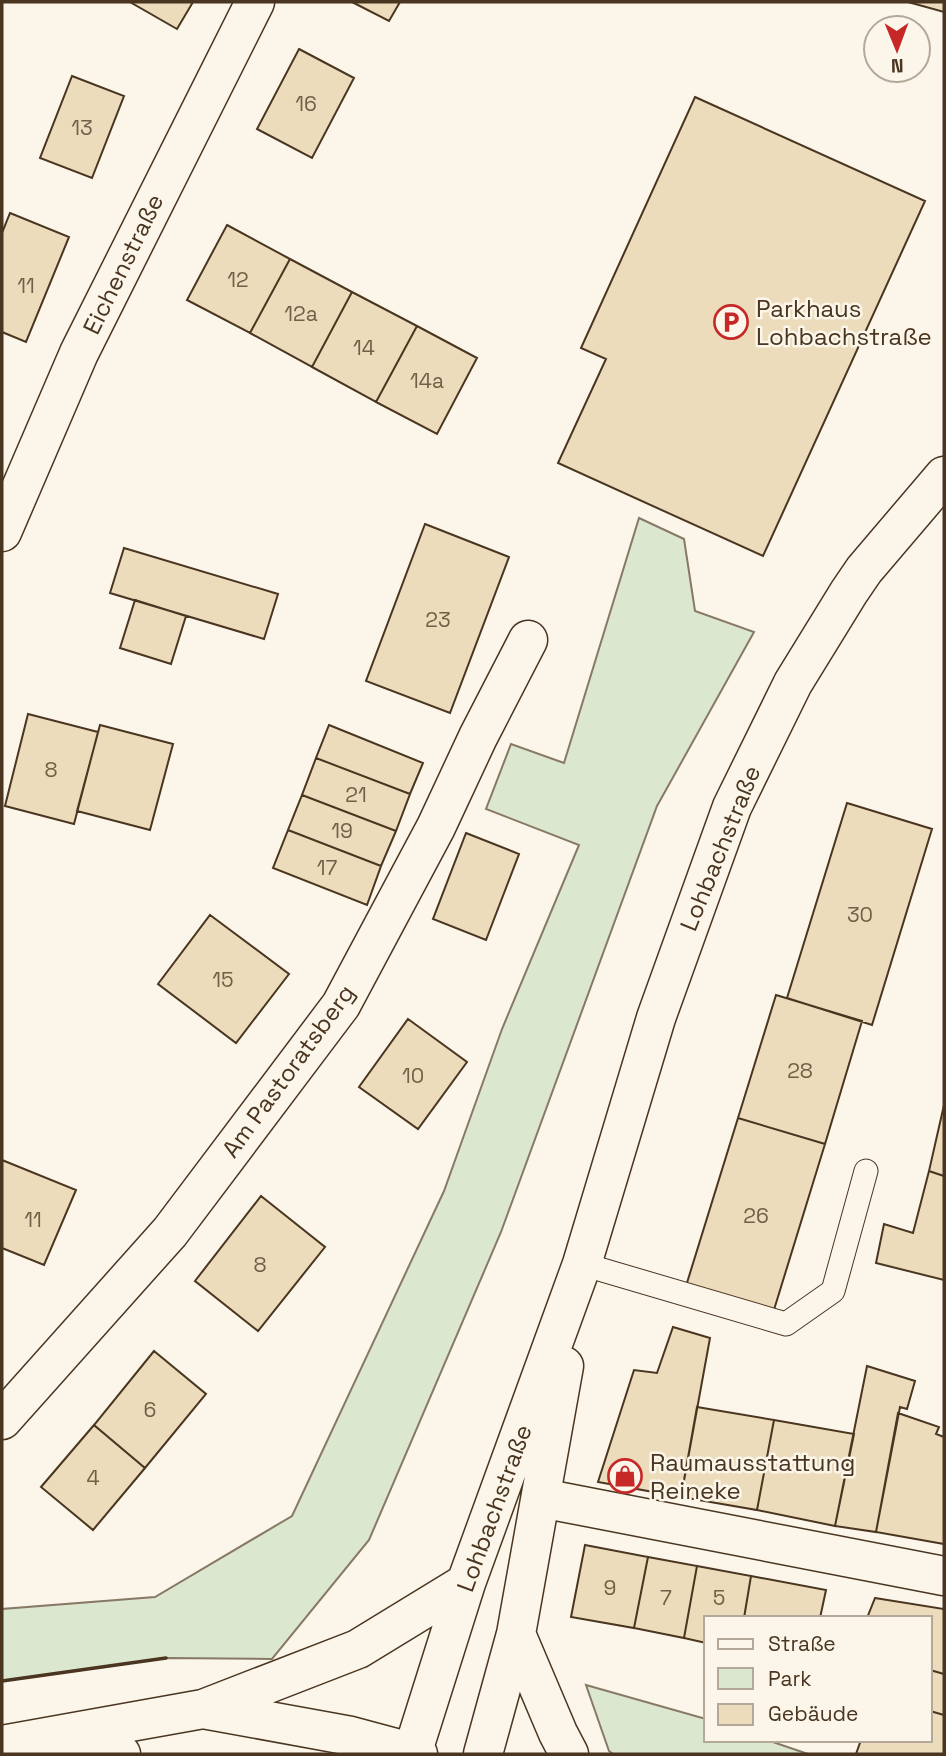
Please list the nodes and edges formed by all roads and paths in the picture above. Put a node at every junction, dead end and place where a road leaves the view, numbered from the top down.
1 (255, 2) edge
2 (944, 476) edge
3 (2, 532) edge
4 (528, 640) dead end
5 (866, 1171) dead end
6 (582, 1264) junction
7 (2, 1420) edge
8 (541, 1498) junction
9 (944, 1576) edge
10 (466, 1583) junction
11 (516, 1634) junction
12 (203, 1709) junction
13 (2, 1746) edge
14 (121, 1754) edge
15 (414, 1754) edge
16 (483, 1754) edge
17 (569, 1754) edge

1 - 3 main road, Eichenstraße
2 - 6 main road, Lohbachstraße
4 - 7 main road, Am Pastoratsberg
5 - 6 lane
6 - 8 main road, Lohbachstraße
6 - 10 main road, Lohbachstraße
8 - 9 main road
8 - 11 main road, Lohbachstraße
10 - 12 main road
10 - 15 main road, Lohbachstraße
11 - 16 main road, Lohbachstraße
11 - 17 main road
12 - 13 main road
12 - 15 main road
13 - 14 main road

